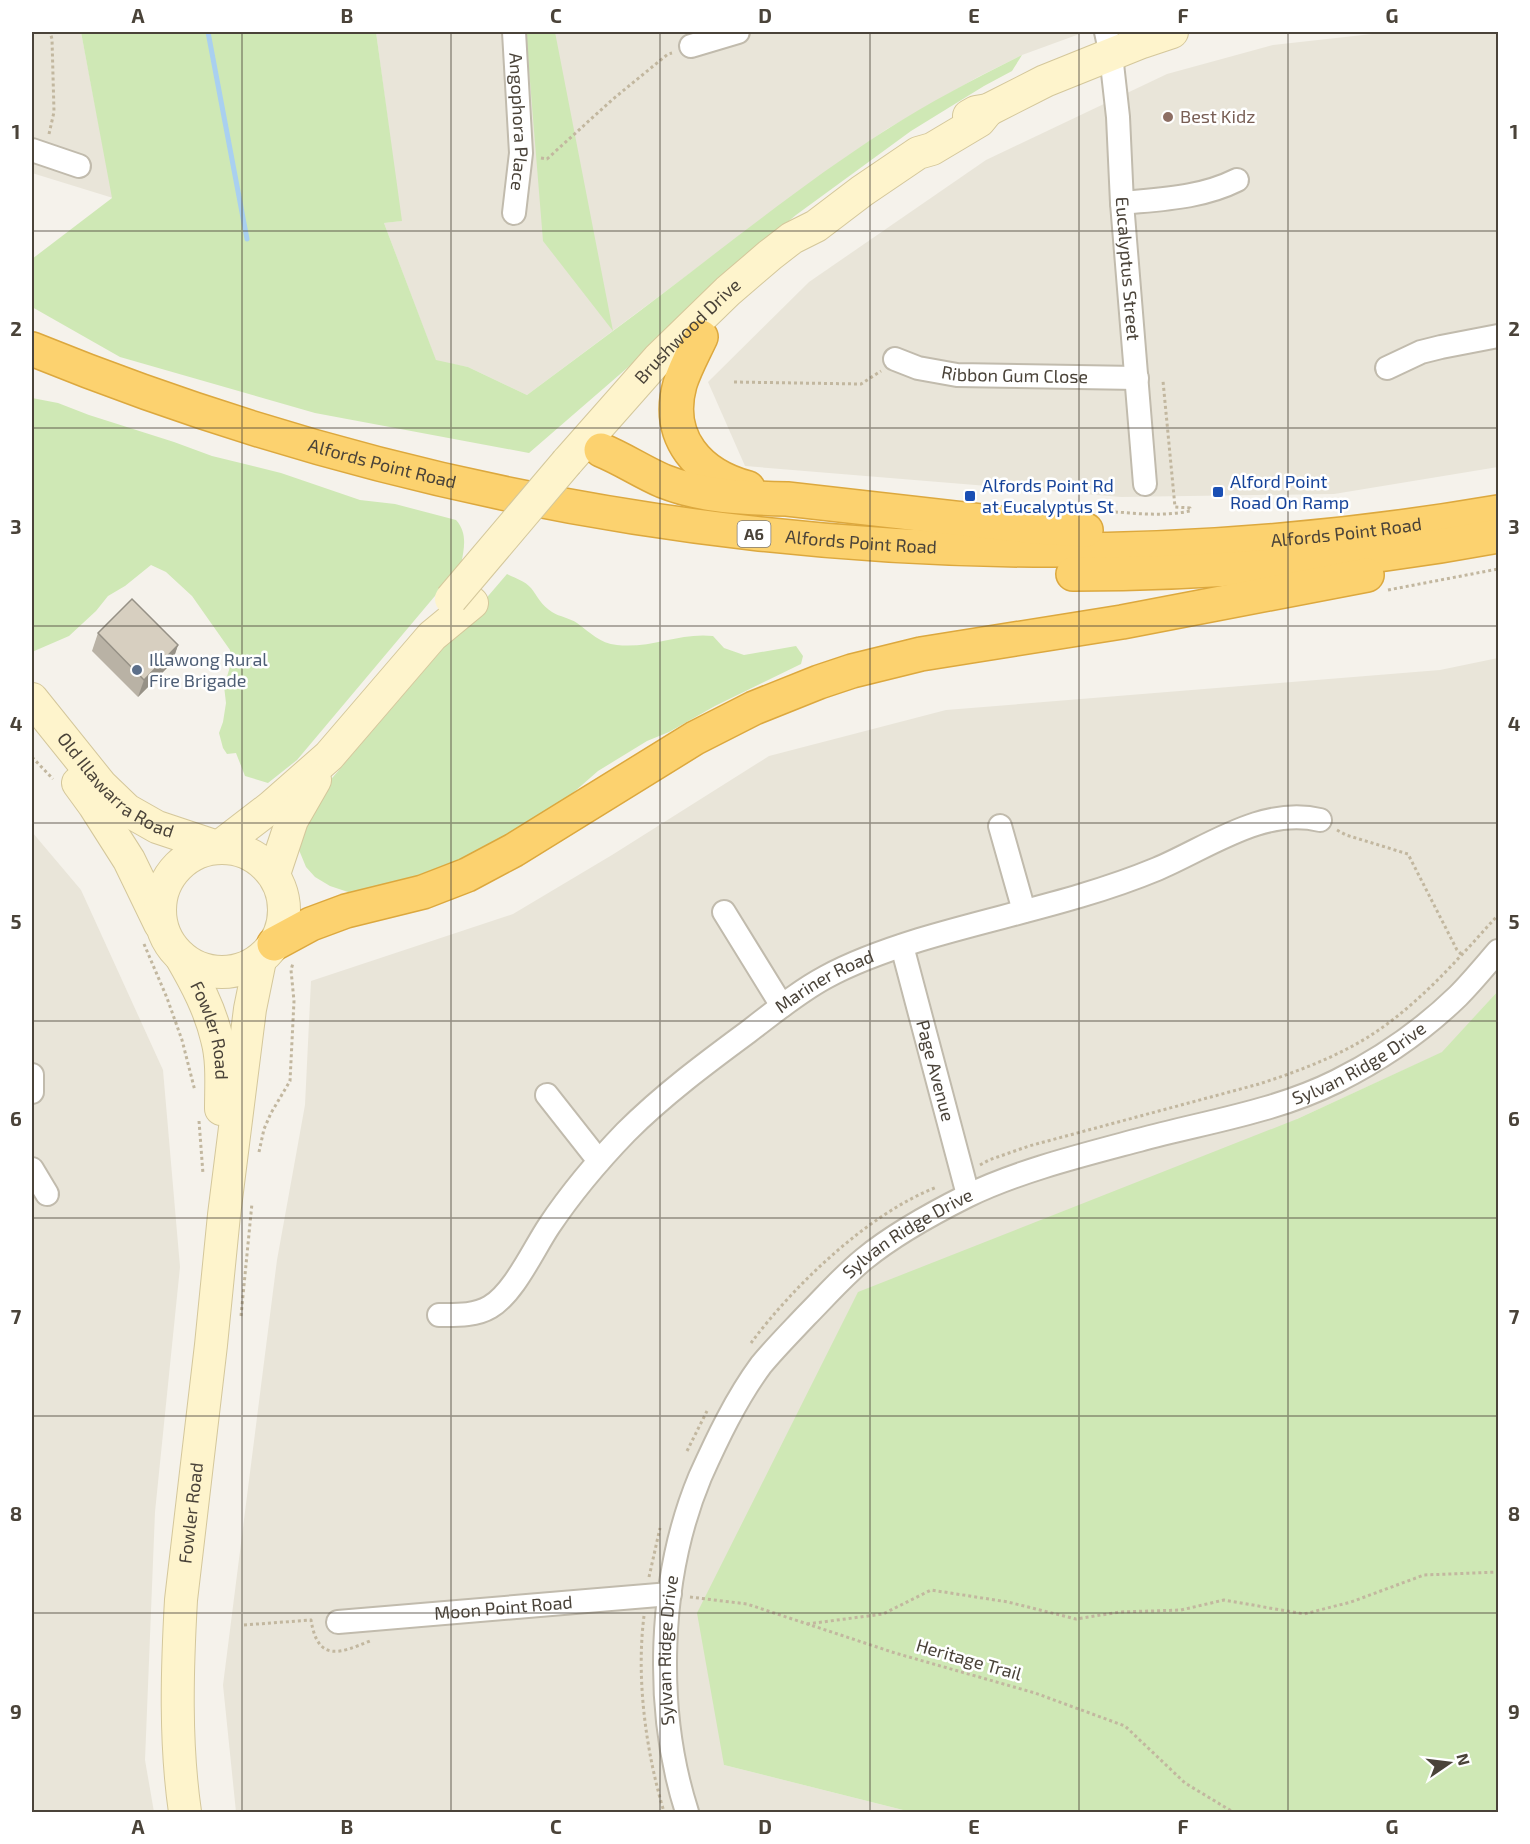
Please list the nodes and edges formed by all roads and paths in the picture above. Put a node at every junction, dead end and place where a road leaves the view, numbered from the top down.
1 (50, 32) edge
2 (514, 32) edge
3 (738, 32) edge
4 (1172, 32) edge
5 (1109, 43) edge
6 (691, 46) joint
7 (38, 153) edge
8 (521, 153) junction
9 (79, 166) dead end
10 (1237, 180) dead end
11 (1122, 202) junction
12 (514, 213) dead end
13 (816, 226) junction
14 (1498, 336) edge
15 (701, 337) junction
16 (32, 349) edge
17 (895, 359) joint
18 (1387, 368) dead end
19 (32, 370) edge
20 (1137, 378) junction
21 (1163, 381) dead end
22 (734, 382) dead end
23 (583, 458) junction
24 (1145, 484) dead end
25 (787, 499) junction
26 (1498, 499) edge
27 (1101, 510) dead end
28 (1498, 512) edge
29 (1498, 536) edge
30 (1498, 551) edge
31 (1498, 569) edge
32 (1385, 590) dead end
33 (32, 699) edge
34 (32, 726) edge
35 (329, 756) junction
36 (32, 757) edge
37 (53, 779) dead end
38 (1320, 820) joint
39 (1000, 826) dead end
40 (218, 847) junction
41 (273, 874) junction
42 (1024, 911) junction
43 (724, 912) dead end
44 (1498, 915) edge
45 (151, 931) junction
46 (902, 946) junction
47 (1498, 951) edge
48 (277, 954) junction
49 (1462, 955) junction
50 (181, 957) junction
51 (782, 1006) junction
52 (32, 1075) edge
53 (32, 1092) edge
54 (546, 1095) dead end
55 (196, 1098) dead end
56 (199, 1121) dead end
57 (258, 1158) dead end
58 (599, 1161) junction
59 (32, 1170) edge
60 (203, 1178) dead end
61 (966, 1185) junction
62 (47, 1194) dead end
63 (224, 1215) junction
64 (439, 1315) dead end
65 (751, 1343) dead end
66 (711, 1404) dead end
67 (686, 1454) dead end
68 (661, 1524) dead end
69 (1498, 1572) edge
70 (670, 1594) junction
71 (646, 1596) junction
72 (311, 1620) dead end
73 (338, 1622) dead end
74 (807, 1624) junction
75 (244, 1625) dead end
76 (184, 1812) edge
77 (664, 1812) edge
78 (687, 1812) edge
79 (1233, 1812) edge

1 - 7 path
2 - 8 street, Angophora Place
3 - 6 street
4 - 5 street, Brushwood Drive
5 - 11 street, Eucalyptus Street
5 - 13 street, Brushwood Drive
6 - 8 path
7 - 9 street
8 - 12 street, Angophora Place
10 - 11 street
11 - 20 street, Eucalyptus Street
13 - 15 street, Brushwood Drive
13 - 23 street, Brushwood Drive
14 - 18 street
15 - 23 street, Brushwood Drive
15 - 25 highway
16 - 28 highway, Alfords Point Road / A6
17 - 20 street, Ribbon Gum Close
17 - 22 path
19 - 29 highway, Alfords Point Road / A6
20 - 24 street, Eucalyptus Street
21 - 27 path
23 - 25 highway
23 - 35 street, Brushwood Drive
25 - 26 highway
30 - 48 highway
31 - 32 path
33 - 40 street, Old Illawarra Road
34 - 45 street, Old Illawarra Road
35 - 40 street, Brushwood Drive
35 - 41 street, Brushwood Drive
36 - 37 path
38 - 42 street, Mariner Road
38 - 49 path
39 - 42 street
40 - 41 street
40 - 45 street
41 - 48 street
42 - 46 street, Mariner Road
43 - 51 street
44 - 49 path
45 - 50 street
45 - 55 path
46 - 51 street, Mariner Road
46 - 61 street, Page Avenue
47 - 61 street, Sylvan Ridge Drive
48 - 50 street
48 - 57 path
48 - 63 street, Fowler Road
49 - 61 path
50 - 63 street, Fowler Road
51 - 58 street, Mariner Road
52 - 53 street
54 - 58 street
56 - 60 path
58 - 64 street, Mariner Road
59 - 62 street
61 - 65 path
61 - 70 street, Sylvan Ridge Drive
63 - 76 street, Fowler Road
66 - 67 path
68 - 71 path
69 - 74 path
70 - 71 street, Moon Point Road
70 - 74 path, Heritage Trail
70 - 78 street, Sylvan Ridge Drive
71 - 73 street, Moon Point Road
71 - 77 path
72 - 75 path
74 - 79 path, Heritage Trail

